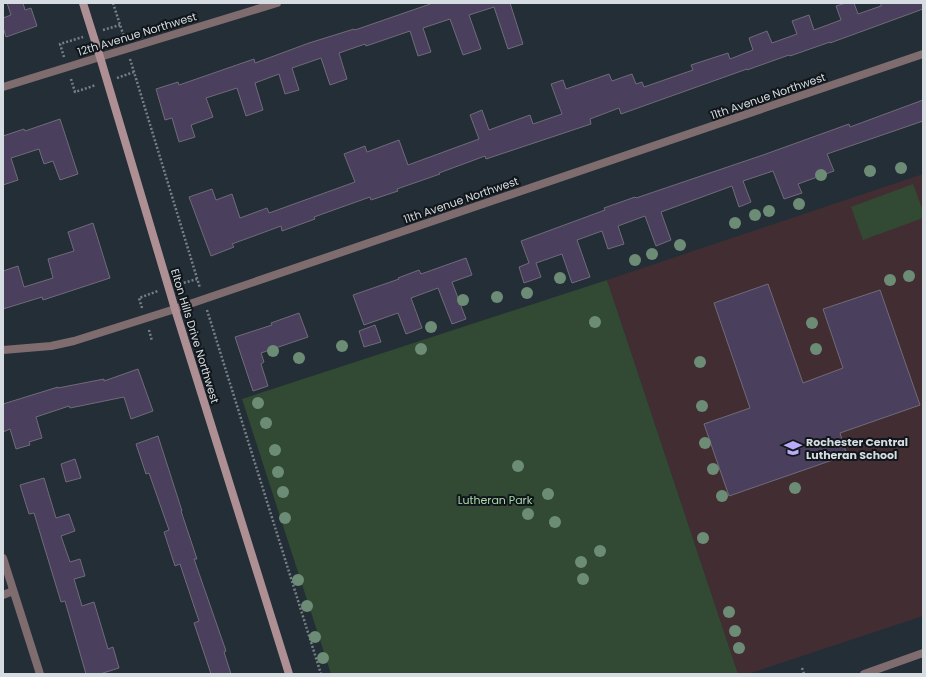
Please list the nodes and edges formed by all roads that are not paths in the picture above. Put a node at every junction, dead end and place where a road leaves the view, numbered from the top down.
1 (83, 3) edge
2 (277, 3) edge
3 (923, 54) edge
4 (100, 57) junction
5 (3, 87) edge
6 (175, 309) junction
7 (3, 350) edge
8 (3, 558) edge
9 (13, 591) junction
10 (3, 595) edge
11 (923, 654) edge
12 (40, 674) edge
13 (290, 674) edge
14 (864, 674) edge

1 - 4 main road, Elton Hills Drive Northwest
2 - 4 street, 12th Avenue Northwest
3 - 6 street, 11th Avenue Northwest
4 - 5 street, 12th Avenue Northwest
4 - 6 main road, Elton Hills Drive Northwest
6 - 7 street, 11th Avenue Northwest
6 - 13 main road, Elton Hills Drive Northwest
8 - 9 street
9 - 10 street
9 - 12 street
11 - 14 street

